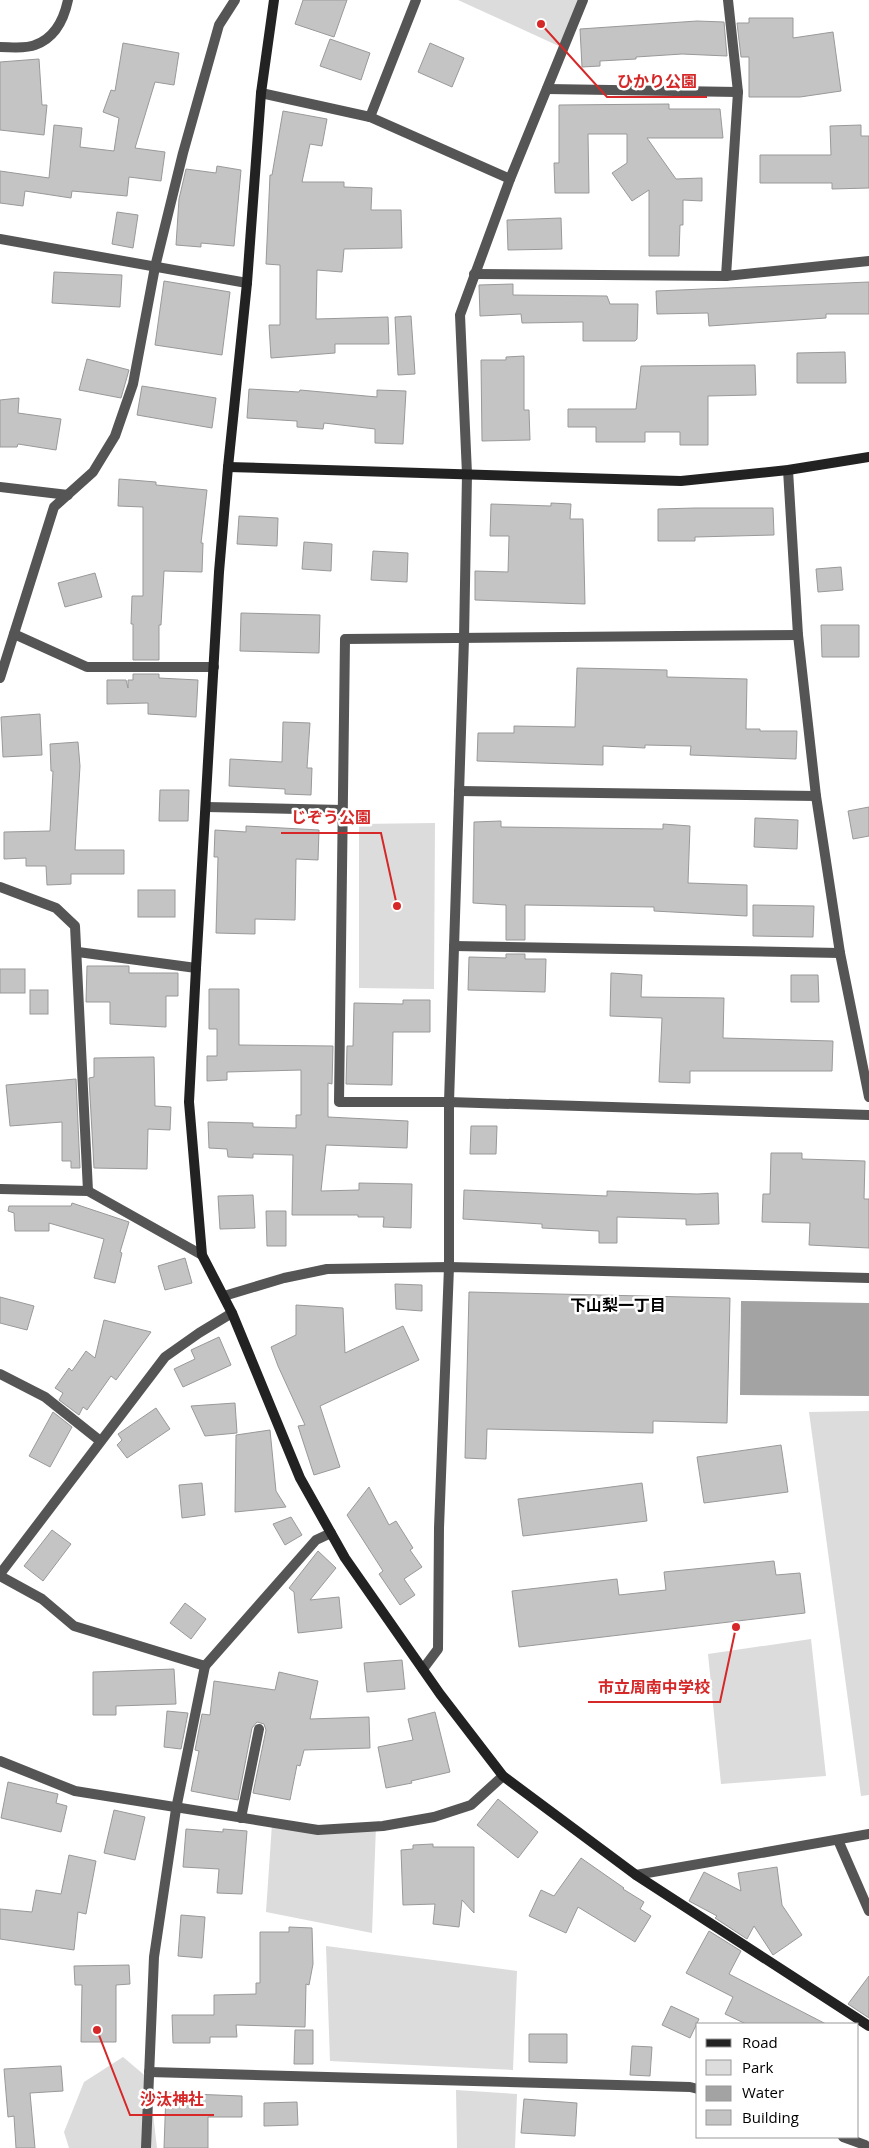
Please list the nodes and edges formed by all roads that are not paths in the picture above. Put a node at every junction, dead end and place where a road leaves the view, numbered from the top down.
1 (68, 0) edge
2 (235, 0) edge
3 (274, 0) edge
4 (416, 0) edge
5 (583, 0) edge
6 (728, 0) edge
7 (0, 47) edge
8 (546, 89) junction
9 (738, 92) junction
10 (261, 93) junction
11 (370, 117) junction
12 (510, 179) junction
13 (0, 239) edge
14 (869, 261) edge
15 (155, 267) junction
16 (474, 274) junction
17 (726, 276) junction
18 (247, 283) junction
19 (869, 458) edge
20 (228, 467) junction
21 (788, 470) junction
22 (467, 474) junction
23 (0, 487) edge
24 (68, 495) junction
25 (14, 634) junction
26 (798, 635) junction
27 (464, 639) junction
28 (214, 667) junction
29 (0, 678) edge
30 (459, 791) junction
31 (816, 796) junction
32 (206, 807) junction
33 (343, 810) junction
34 (0, 887) edge
35 (454, 946) junction
36 (78, 952) junction
37 (840, 953) junction
38 (196, 968) junction
39 (869, 1097) edge
40 (449, 1102) junction
41 (869, 1115) edge
42 (0, 1189) edge
43 (88, 1191) junction
44 (202, 1255) junction
45 (449, 1267) junction
46 (869, 1278) edge
47 (224, 1296) junction
48 (232, 1313) junction
49 (0, 1374) edge
50 (99, 1440) junction
51 (331, 1533) junction
52 (0, 1575) edge
53 (205, 1666) junction
54 (423, 1669) junction
55 (259, 1728) dead end
56 (0, 1761) edge
57 (503, 1776) junction
58 (176, 1809) junction
59 (241, 1818) junction
60 (869, 1834) edge
61 (838, 1840) junction
62 (636, 1875) junction
63 (869, 1912) edge
64 (869, 2026) edge
65 (149, 2072) junction
66 (696, 2088) edge
67 (845, 2138) edge
68 (146, 2148) edge
69 (865, 2148) edge

1 - 7 street
2 - 15 street
3 - 10 street
4 - 11 street
5 - 8 street
6 - 9 street
8 - 9 street
8 - 12 street
9 - 17 street
10 - 11 street
10 - 18 street
11 - 12 street
12 - 16 street
13 - 15 street
14 - 17 street
15 - 18 street
15 - 24 street
16 - 17 street
16 - 22 street
18 - 20 street
19 - 21 street
20 - 22 street
20 - 28 street
21 - 22 street
21 - 26 street
22 - 27 street
23 - 24 street
24 - 25 street
25 - 28 street
25 - 29 street
26 - 27 street
26 - 31 street
27 - 30 street
27 - 33 street
28 - 32 street
30 - 31 street
30 - 35 street
31 - 37 street
32 - 33 street
32 - 38 street
33 - 40 street
34 - 36 street
35 - 37 street
35 - 40 street
36 - 38 street
36 - 43 street
37 - 39 street
38 - 44 street
40 - 41 street
40 - 45 street
42 - 43 street
43 - 44 street
44 - 47 street
45 - 46 street
45 - 47 street
45 - 54 street
47 - 48 street
48 - 50 street
48 - 51 street
49 - 50 street
50 - 52 street
51 - 53 street
51 - 54 street
52 - 53 street
53 - 58 street
54 - 57 street
55 - 59 street
56 - 58 street
57 - 59 street
57 - 62 street
58 - 59 street
58 - 65 street
60 - 61 street
61 - 62 street
61 - 63 street
62 - 64 street
65 - 66 street
65 - 68 street
67 - 69 street

